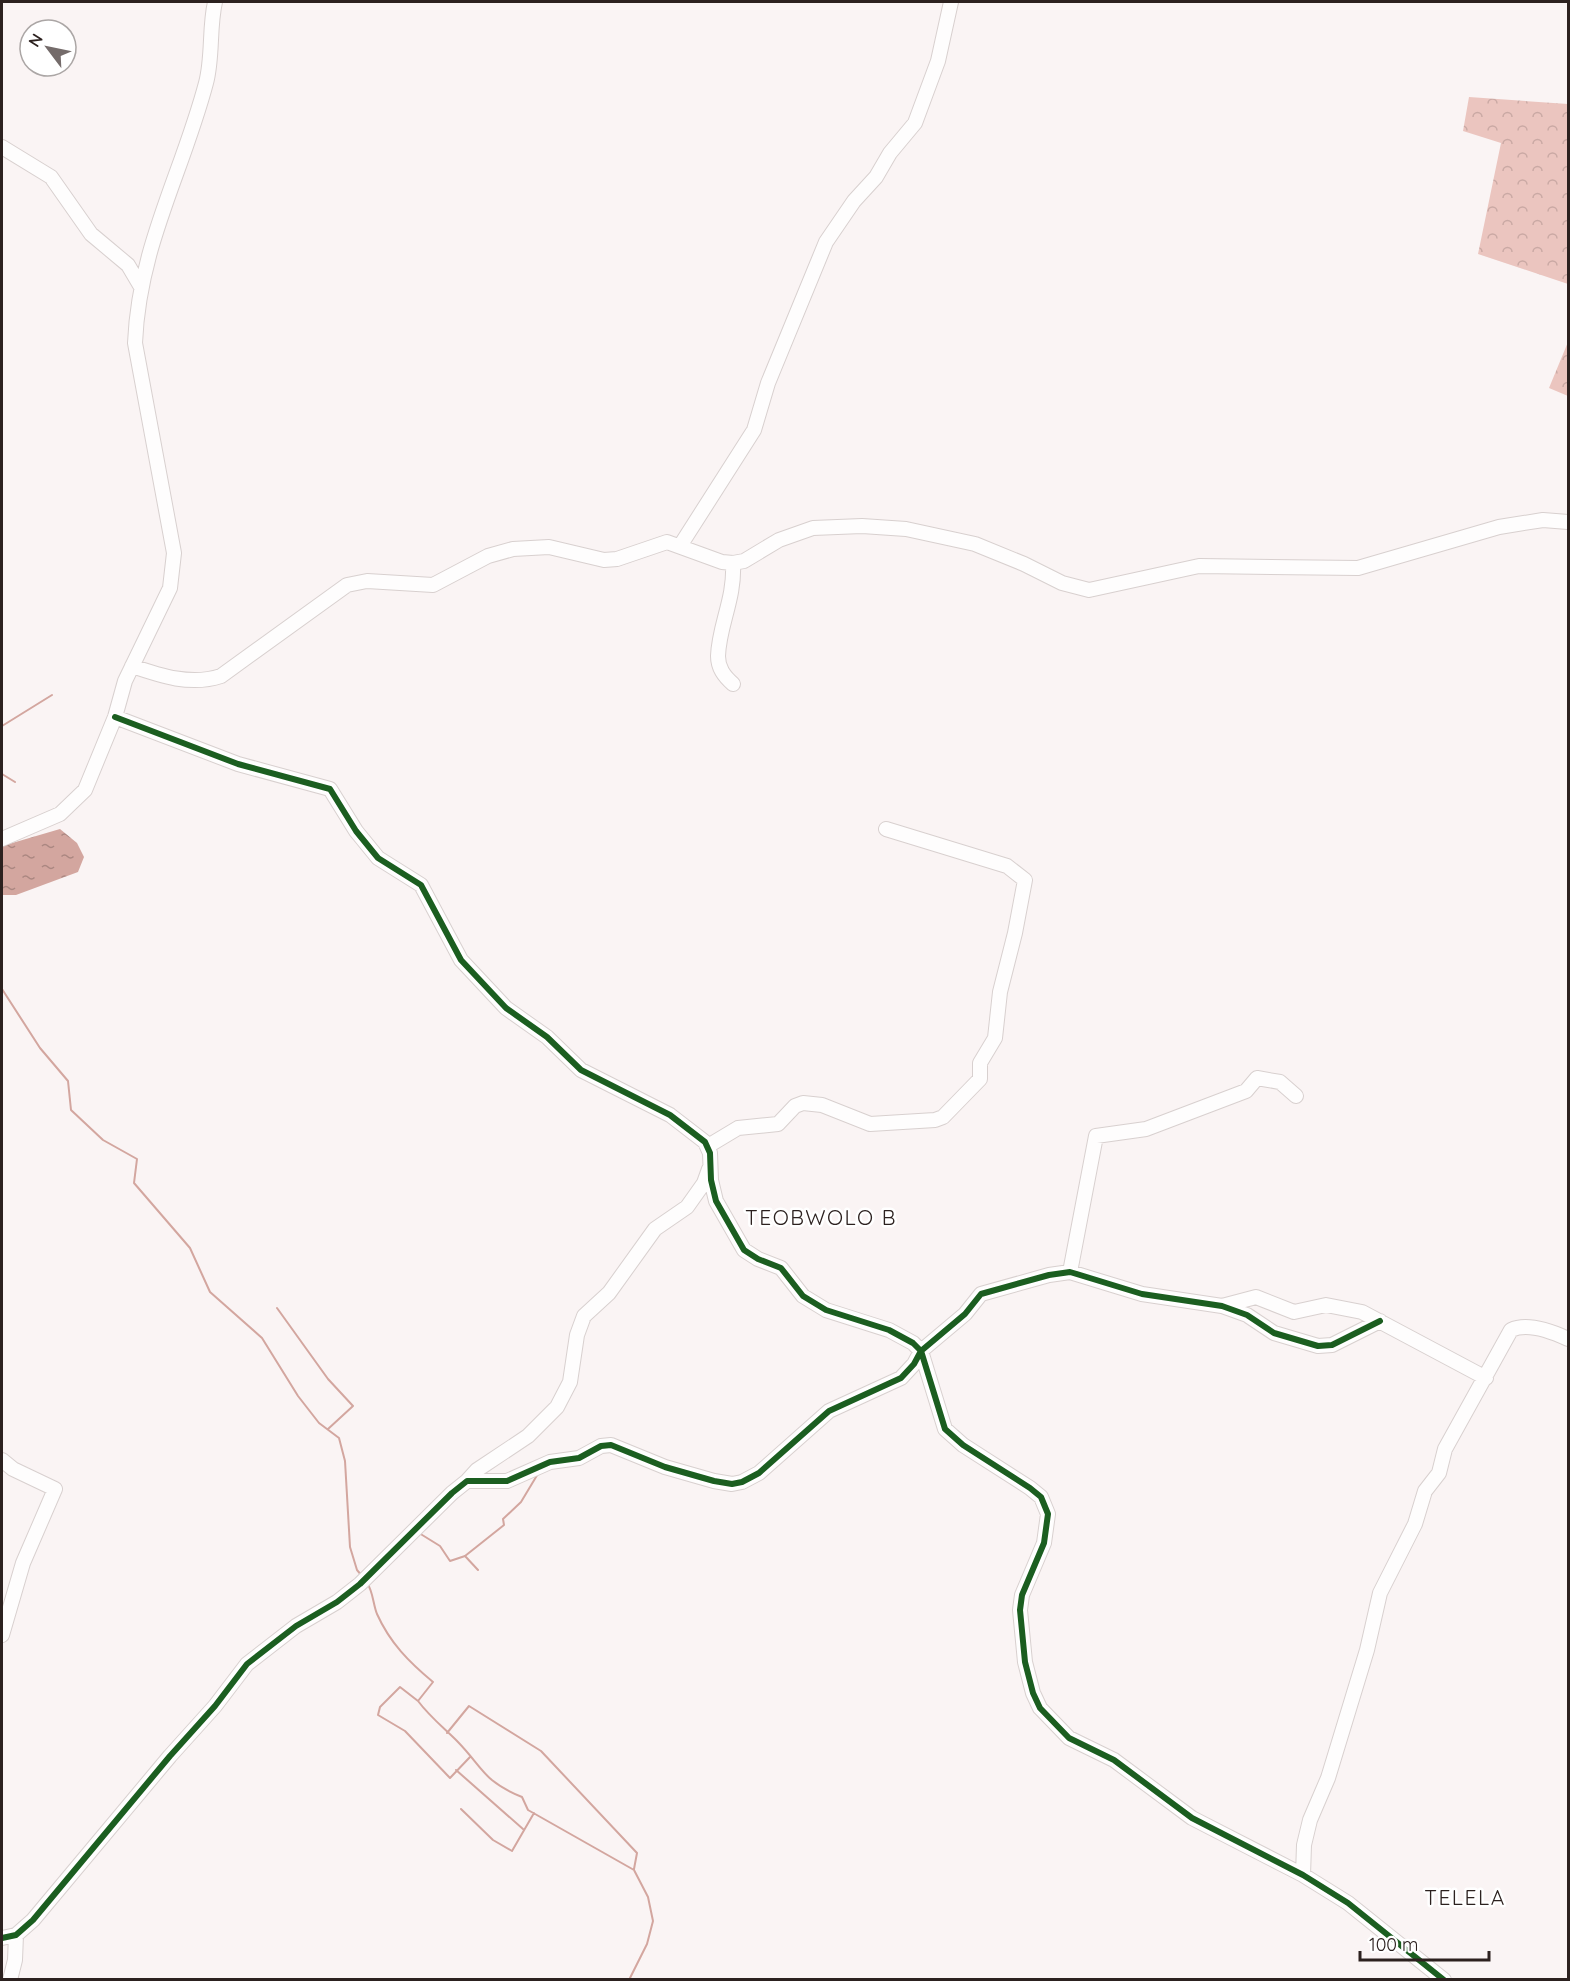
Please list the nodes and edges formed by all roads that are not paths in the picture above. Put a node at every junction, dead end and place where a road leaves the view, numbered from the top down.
1 (215, 2) edge
2 (951, 2) edge
3 (2, 147) edge
4 (141, 287) junction
5 (1569, 522) edge
6 (680, 546) junction
7 (733, 563) junction
8 (132, 666) junction
9 (733, 684) dead end
10 (115, 717) junction
11 (886, 829) dead end
12 (2, 839) edge
13 (1296, 1095) dead end
14 (708, 1146) junction
15 (711, 1165) junction
16 (1070, 1272) junction
17 (1221, 1306) junction
18 (1380, 1321) junction
19 (1569, 1339) edge
20 (921, 1351) junction
21 (1486, 1378) junction
22 (2, 1460) edge
23 (467, 1481) junction
24 (2, 1635) edge
25 (1303, 1875) junction
26 (16, 1935) junction
27 (2, 1938) edge
28 (10, 1980) edge
29 (1444, 1980) edge

1 - 4 street
2 - 6 street
3 - 4 street
4 - 8 street
5 - 7 street
6 - 7 street
6 - 8 street
7 - 9 street
8 - 10 street
10 - 12 street
10 - 14 street
11 - 14 street
13 - 16 street
14 - 15 street
15 - 20 street
15 - 23 street
16 - 17 street
16 - 20 street
17 - 18 street
17 - 18 street
18 - 21 street
19 - 21 street
20 - 23 street
20 - 25 street
21 - 25 street
22 - 24 street
23 - 26 street
25 - 29 street
26 - 27 street
26 - 28 street

